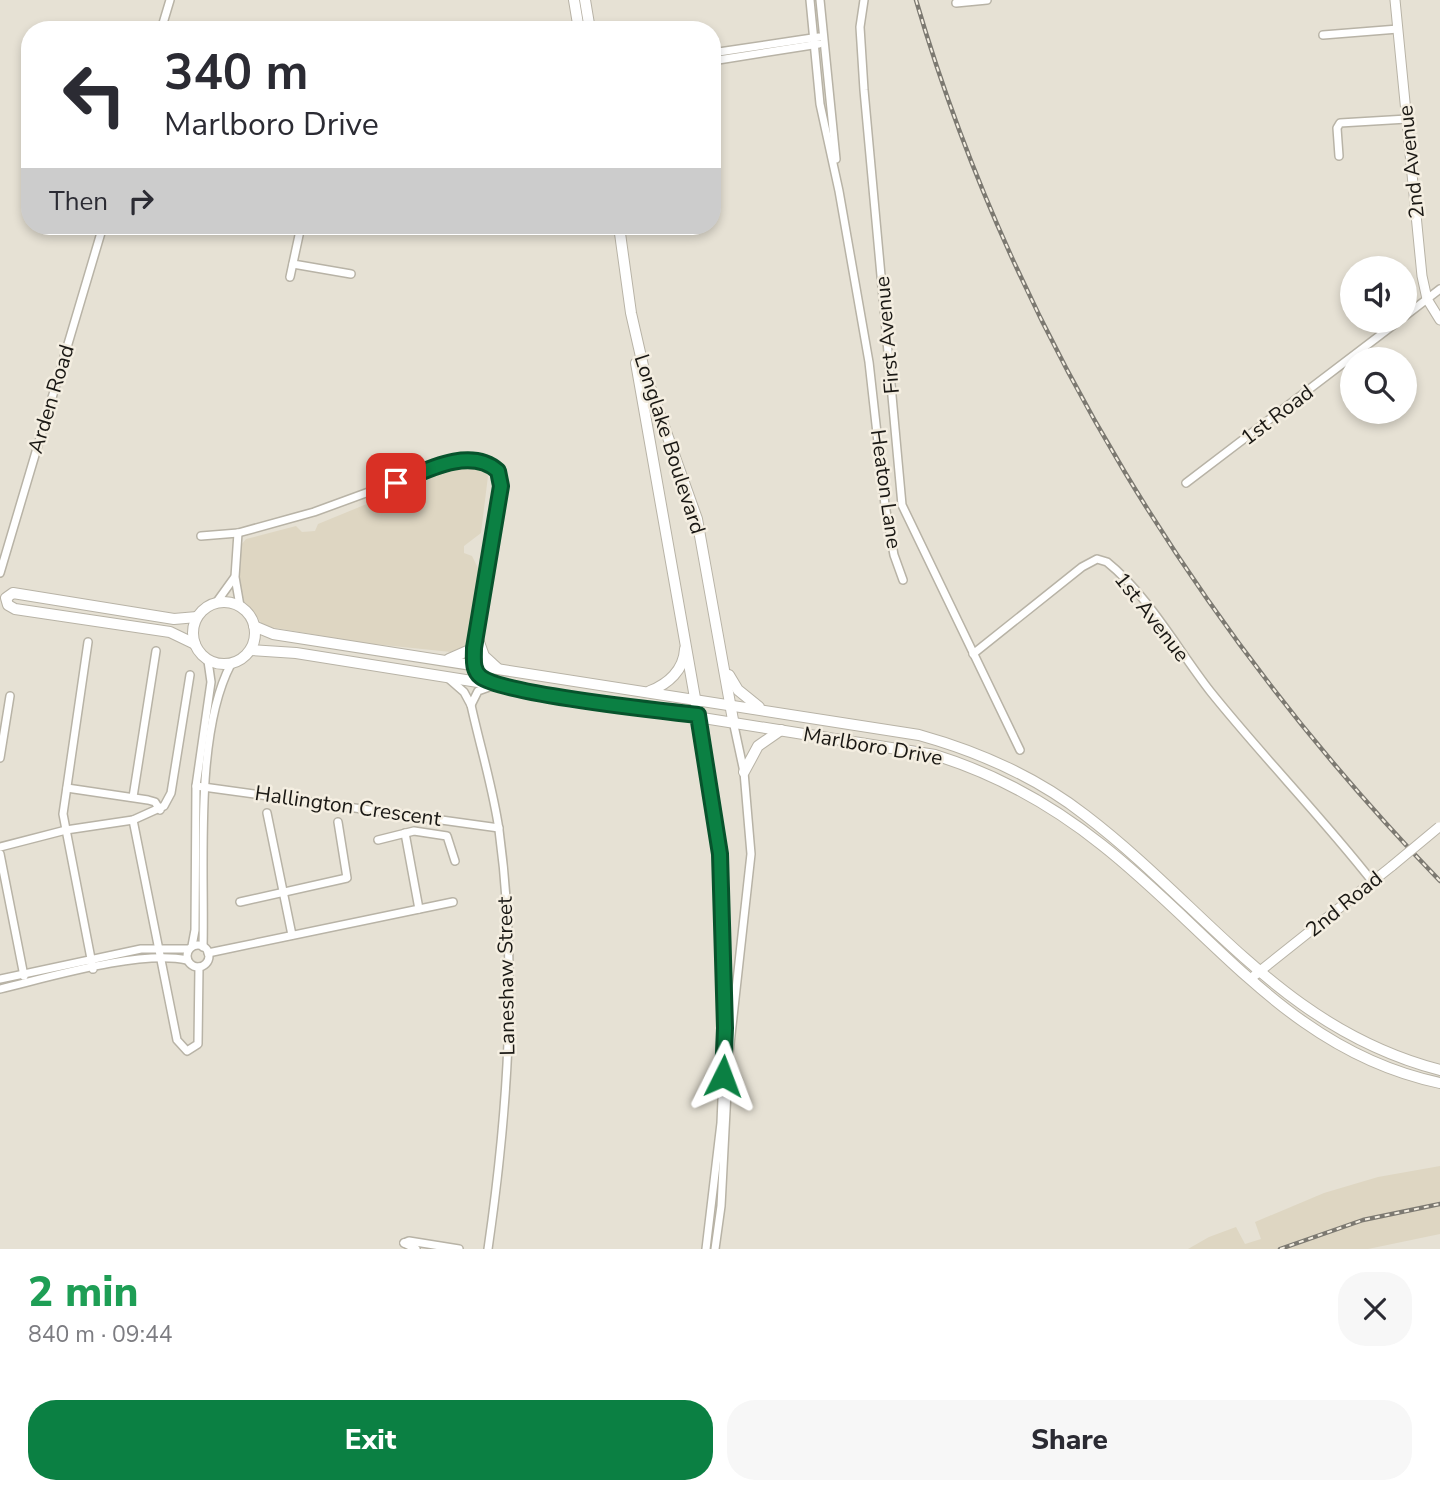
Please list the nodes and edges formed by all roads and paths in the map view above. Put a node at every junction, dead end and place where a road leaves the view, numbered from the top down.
1 (170, 0) edge
2 (574, 0) edge
3 (585, 0) edge
4 (810, 0) edge
5 (820, 0) edge
6 (864, 0) edge
7 (987, 0) edge
8 (1395, 0) edge
9 (956, 3) dead end
10 (164, 21) edge
11 (578, 21) edge
12 (588, 21) edge
13 (1398, 29) junction
14 (1323, 35) dead end
15 (819, 41) junction
16 (721, 52) edge
17 (721, 59) edge
18 (1407, 120) junction
19 (1339, 156) dead end
20 (100, 235) edge
21 (299, 235) edge
22 (614, 235) edge
23 (620, 235) edge
24 (293, 264) junction
25 (351, 274) dead end
26 (290, 277) dead end
27 (1440, 289) edge
28 (1427, 299) junction
29 (1417, 307) edge
30 (1440, 320) edge
31 (1383, 333) edge
32 (641, 370) junction
33 (1186, 484) dead end
34 (238, 533) junction
35 (201, 536) dead end
36 (0, 573) edge
37 (235, 578) junction
38 (903, 580) dead end
39 (216, 603) junction
40 (240, 607) junction
41 (197, 617) junction
42 (254, 626) junction
43 (476, 634) junction
44 (685, 637) junction
45 (88, 642) dead end
46 (195, 644) junction
47 (474, 648) junction
48 (251, 650) junction
49 (156, 651) dead end
50 (974, 654) junction
51 (446, 660) junction
52 (208, 661) junction
53 (231, 664) junction
54 (474, 664) junction
55 (724, 665) junction
56 (498, 668) junction
57 (190, 675) dead end
58 (447, 677) junction
59 (495, 684) junction
60 (649, 691) junction
61 (10, 696) dead end
62 (695, 698) junction
63 (731, 704) junction
64 (471, 705) junction
65 (763, 709) junction
66 (698, 715) junction
67 (733, 720) junction
68 (781, 730) junction
69 (1020, 750) dead end
70 (0, 758) edge
71 (744, 772) junction
72 (196, 786) junction
73 (206, 787) junction
74 (67, 788) junction
75 (133, 797) junction
76 (160, 810) junction
77 (267, 813) dead end
78 (133, 820) junction
79 (338, 822) dead end
80 (1440, 827) edge
81 (499, 828) junction
82 (66, 830) junction
83 (405, 833) junction
84 (378, 840) dead end
85 (0, 847) edge
86 (0, 854) edge
87 (456, 861) dead end
88 (1372, 881) junction
89 (283, 893) junction
90 (240, 902) dead end
91 (453, 902) dead end
92 (419, 909) junction
93 (292, 935) junction
94 (159, 947) junction
95 (191, 948) junction
96 (206, 950) junction
97 (161, 957) junction
98 (91, 959) junction
99 (187, 960) junction
100 (199, 967) junction
101 (93, 969) junction
102 (1261, 971) junction
103 (23, 974) junction
104 (0, 979) edge
105 (1248, 980) junction
106 (25, 983) junction
107 (0, 989) edge
108 (726, 1052) junction
109 (1440, 1070) edge
110 (1440, 1083) edge
111 (416, 1249) edge
112 (459, 1249) edge
113 (488, 1249) edge
114 (706, 1249) edge
115 (715, 1249) edge

1 - 10 street
2 - 11 main road
3 - 12 main road
4 - 15 street, Heaton Lane
5 - 15 street, Heaton Lane
6 - 50 street, First Avenue
7 - 9 street
8 - 13 street, 2nd Avenue
13 - 14 street
13 - 18 street, 2nd Avenue
15 - 16 street
15 - 17 street
15 - 38 street, Heaton Lane
18 - 19 street
18 - 28 street, 2nd Avenue
20 - 36 street, Arden Road
21 - 24 street
22 - 32 main road, Longlake Boulevard
23 - 32 main road, Longlake Boulevard
24 - 25 street
24 - 26 street
27 - 28 street
28 - 29 street
28 - 30 street, 2nd Avenue
31 - 33 street, 1st Road
32 - 44 main road, Longlake Boulevard
32 - 55 main road, Longlake Boulevard
34 - 35 street
34 - 37 street
34 - 43 street
37 - 39 street
37 - 40 street
39 - 40 main road
39 - 41 main road
40 - 42 main road
41 - 46 main road
41 - 46 main road
42 - 48 main road
42 - 51 main road, Marlboro Drive
43 - 47 street
43 - 56 main road
44 - 60 main road
44 - 62 main road, Longlake Boulevard
45 - 74 street
46 - 52 main road
47 - 51 main road
47 - 54 street
48 - 53 main road
48 - 58 main road, Marlboro Drive
49 - 75 street
50 - 69 street
50 - 88 street, 1st Avenue
51 - 54 main road, Marlboro Drive
52 - 53 main road
52 - 72 street
53 - 73 street
54 - 56 main road, Marlboro Drive
54 - 59 main road
55 - 63 main road, Longlake Boulevard
55 - 65 main road
56 - 60 main road, Marlboro Drive
57 - 76 street
58 - 59 main road, Marlboro Drive
58 - 64 street, Laneshaw Street
59 - 64 street
59 - 66 main road, Marlboro Drive
60 - 62 main road, Marlboro Drive
61 - 70 street
62 - 63 main road, Marlboro Drive
62 - 66 main road, Longlake Boulevard
63 - 65 main road, Marlboro Drive
63 - 67 main road, Longlake Boulevard
64 - 81 street, Laneshaw Street
65 - 102 main road, Marlboro Drive
66 - 67 main road, Marlboro Drive
66 - 108 street
67 - 68 main road, Marlboro Drive
67 - 71 street
68 - 71 main road
68 - 105 main road, Marlboro Drive
71 - 108 street
72 - 73 street, Hallington Crescent
72 - 95 street
73 - 81 street, Hallington Crescent
73 - 96 street
74 - 75 street
74 - 82 street
75 - 76 street
76 - 78 street
77 - 89 street
78 - 82 street
78 - 94 street
79 - 89 street
80 - 88 street, 2nd Road, bridge
81 - 113 street, Laneshaw Street
82 - 85 street
82 - 98 street
83 - 84 street
83 - 87 street
83 - 92 street
86 - 103 street
88 - 102 street, 2nd Road
89 - 90 street
89 - 93 street
91 - 92 street
92 - 93 street
93 - 96 street
94 - 95 street
94 - 97 street
94 - 98 street
95 - 96 street
95 - 99 street
96 - 100 street
97 - 99 street
97 - 100 street
97 - 101 street
98 - 101 street
98 - 103 street
99 - 100 street
101 - 106 street
102 - 105 street, 2nd Road
102 - 109 main road, Marlboro Drive
103 - 104 street
103 - 106 street
105 - 110 main road, Marlboro Drive
106 - 107 street
108 - 114 street
108 - 115 street
111 - 112 street

